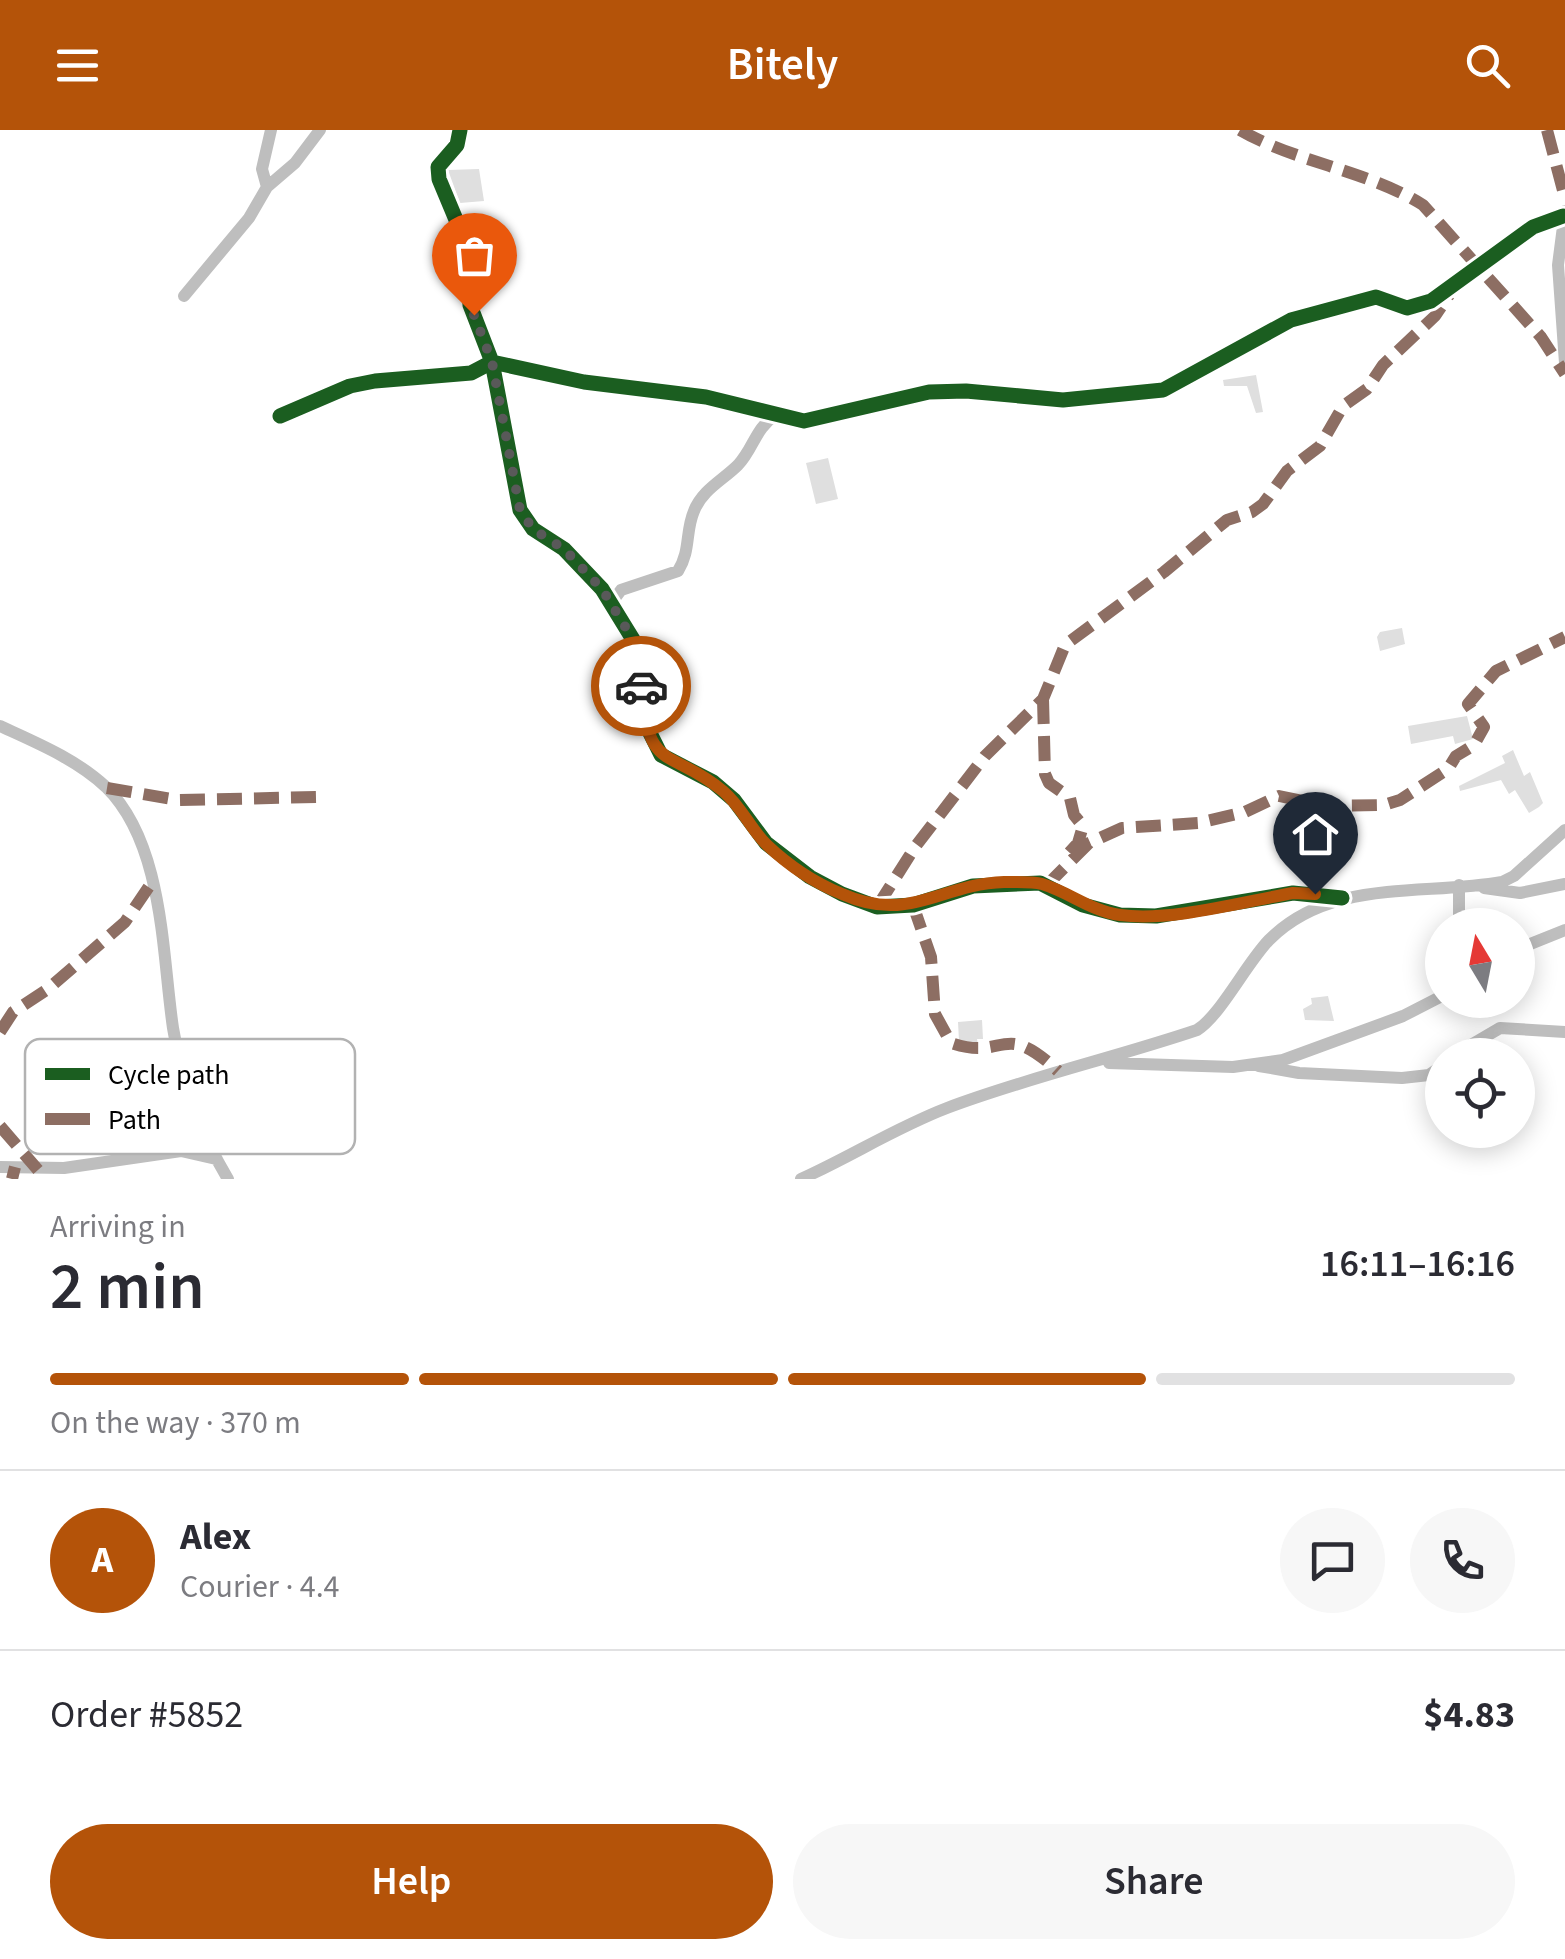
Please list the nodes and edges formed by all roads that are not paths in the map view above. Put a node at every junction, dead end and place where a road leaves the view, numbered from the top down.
1 (271, 130) edge
2 (320, 130) edge
3 (460, 130) edge
4 (267, 187) junction
5 (1564, 213) edge
6 (184, 296) dead end
7 (492, 362) junction
8 (1565, 363) edge
9 (776, 415) junction
10 (280, 416) dead end
11 (610, 605) junction
12 (0, 726) edge
13 (1565, 830) edge
14 (1565, 884) edge
15 (1465, 886) junction
16 (1342, 898) junction
17 (1462, 908) edge
18 (1565, 930) edge
19 (1535, 943) edge
20 (1425, 1007) edge
21 (1565, 1032) edge
22 (1479, 1038) edge
23 (176, 1039) edge
24 (1095, 1062) junction
25 (1256, 1065) junction
26 (1425, 1076) edge
27 (160, 1154) edge
28 (194, 1154) edge
29 (214, 1154) edge
30 (216, 1159) junction
31 (0, 1167) edge
32 (228, 1179) edge
33 (801, 1179) edge

1 - 4 street
2 - 4 street
3 - 7 street
4 - 6 street
5 - 8 street
5 - 9 street
7 - 9 street
7 - 10 street
7 - 11 street
9 - 11 street
11 - 16 street
12 - 23 street
13 - 15 street
14 - 15 street
15 - 16 street
15 - 17 street
16 - 24 street
18 - 19 street
20 - 25 street
21 - 22 street
24 - 25 street
24 - 33 street
25 - 26 street
27 - 31 street
28 - 30 street
29 - 30 street
30 - 32 street

